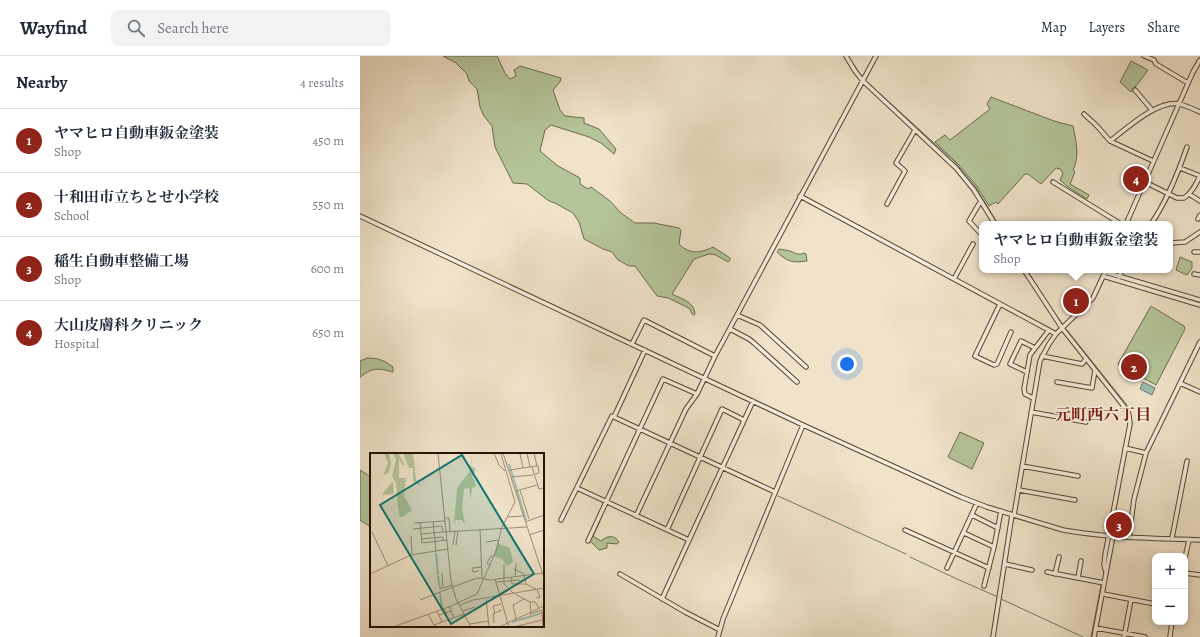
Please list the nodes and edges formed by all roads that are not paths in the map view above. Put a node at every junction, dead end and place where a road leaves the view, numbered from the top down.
1 (846, 56) edge
2 (876, 56) edge
3 (1144, 56) edge
4 (1200, 60) edge
5 (863, 81) junction
6 (1188, 83) junction
7 (1135, 90) dead end
8 (1179, 104) junction
9 (1152, 110) junction
10 (1200, 112) edge
11 (1084, 114) dead end
12 (915, 130) junction
13 (1110, 141) junction
14 (1187, 147) dead end
15 (1153, 161) junction
16 (1180, 168) junction
17 (1053, 182) dead end
18 (1145, 182) junction
19 (1199, 182) edge
20 (1168, 194) junction
21 (1189, 194) junction
22 (800, 196) junction
23 (981, 202) junction
24 (1200, 202) edge
25 (887, 204) dead end
26 (360, 216) edge
27 (993, 221) edge
28 (1116, 221) edge
29 (1127, 221) edge
30 (1153, 221) edge
31 (979, 232) edge
32 (1200, 232) edge
33 (1173, 243) edge
34 (973, 244) dead end
35 (1194, 252) dead end
36 (1200, 252) edge
37 (1026, 273) edge
38 (1104, 273) edge
39 (1121, 273) edge
40 (1194, 274) dead end
41 (1200, 275) edge
42 (1119, 277) junction
43 (954, 279) junction
44 (1200, 300) edge
45 (1000, 304) junction
46 (1200, 305) edge
47 (738, 315) junction
48 (1062, 328) junction
49 (730, 329) junction
50 (1049, 330) junction
51 (1011, 332) dead end
52 (1056, 334) junction
53 (1200, 342) edge
54 (632, 344) junction
55 (1035, 348) junction
56 (645, 350) junction
57 (715, 356) junction
58 (1042, 356) junction
59 (1086, 359) junction
60 (806, 367) dead end
61 (1095, 370) junction
62 (1027, 372) junction
63 (704, 378) junction
64 (797, 382) dead end
65 (1057, 382) dead end
66 (1180, 383) junction
67 (1200, 392) edge
68 (697, 394) junction
69 (1033, 398) junction
70 (753, 401) junction
71 (1031, 412) junction
72 (614, 417) junction
73 (744, 420) junction
74 (1086, 422) dead end
75 (802, 425) junction
76 (640, 429) junction
77 (670, 443) junction
78 (1125, 448) junction
79 (1146, 453) junction
80 (700, 458) junction
81 (1187, 461) dead end
82 (1022, 466) junction
83 (722, 468) junction
84 (1078, 476) dead end
85 (577, 488) junction
86 (1019, 490) junction
87 (775, 492) junction
88 (1076, 500) dead end
89 (606, 502) junction
90 (977, 503) junction
91 (1001, 512) junction
92 (972, 515) junction
93 (1013, 515) junction
94 (636, 516) junction
95 (561, 520) dead end
96 (998, 528) junction
97 (667, 530) junction
98 (905, 530) dead end
99 (964, 533) junction
100 (1108, 536) junction
101 (1113, 536) junction
102 (1129, 537) junction
103 (1172, 538) junction
104 (689, 540) junction
105 (1189, 540) junction
106 (1200, 540) edge
107 (588, 541) dead end
108 (994, 547) junction
109 (955, 552) junction
110 (1186, 553) edge
111 (1059, 557) dead end
112 (1081, 561) dead end
113 (1005, 564) junction
114 (947, 568) dead end
115 (989, 568) junction
116 (1032, 570) dead end
117 (1047, 572) dead end
118 (1106, 572) junction
119 (1188, 573) edge
120 (620, 574) dead end
121 (1055, 574) junction
122 (1200, 575) edge
123 (1078, 578) junction
124 (1104, 583) junction
125 (984, 586) dead end
126 (1103, 594) junction
127 (662, 599) junction
128 (1131, 600) junction
129 (1152, 604) edge
130 (1172, 625) edge
131 (1096, 628) junction
132 (720, 630) junction
133 (1124, 635) edge
134 (718, 637) edge
135 (993, 637) edge
136 (1094, 637) edge
137 (1145, 637) edge
138 (1170, 637) edge

1 - 5 street
2 - 5 street
3 - 6 street
4 - 6 street
5 - 12 street
5 - 22 street
6 - 8 street
7 - 9 street
8 - 9 street
8 - 10 street
8 - 15 street
9 - 13 street
11 - 13 street
12 - 23 street
12 - 25 street
13 - 15 street
14 - 16 street
15 - 18 street
16 - 19 street
16 - 20 street
17 - 28 street
18 - 20 street
18 - 29 street
19 - 21 street
20 - 21 street
20 - 30 street
21 - 24 street
22 - 43 street
22 - 47 street
23 - 27 street
23 - 31 street
26 - 54 street
32 - 33 street
34 - 43 street
35 - 36 street
37 - 48 street
38 - 42 street
38 - 46 street
38 - 48 street
39 - 42 street
40 - 41 street
42 - 44 street
43 - 45 street
45 - 50 street
45 - 51 street
47 - 49 street
47 - 60 street
48 - 52 street
48 - 59 street
49 - 57 street
49 - 64 street
50 - 52 street
50 - 55 street
52 - 58 street
53 - 66 street
54 - 56 street
54 - 57 street
55 - 62 street
55 - 62 street
56 - 63 street
56 - 72 street
57 - 63 street
58 - 59 street
58 - 69 street
59 - 61 street
61 - 65 street
61 - 78 street
62 - 69 street
63 - 68 street
63 - 70 street
66 - 67 street
66 - 79 street
68 - 76 street
68 - 77 street
69 - 71 street
70 - 73 street
70 - 75 street
71 - 74 street
71 - 82 street
72 - 76 street
72 - 85 street
73 - 80 street
73 - 83 street
75 - 87 street
75 - 90 street
76 - 77 street
76 - 89 street
77 - 80 street
77 - 94 street
78 - 79 street
78 - 100 street
79 - 102 street
80 - 83 street
80 - 97 street
81 - 103 street
82 - 84 street
82 - 86 street
83 - 87 street
83 - 104 street
85 - 89 street
85 - 95 street
86 - 88 street
86 - 93 street
87 - 132 street
89 - 94 street
89 - 107 street
90 - 91 street
90 - 92 street
91 - 93 street
91 - 96 street
92 - 96 street
92 - 99 street
93 - 100 street
93 - 113 street
94 - 97 street
96 - 108 street
97 - 104 street
98 - 109 street
99 - 108 street
99 - 109 street
100 - 101 street
100 - 118 street
101 - 102 street
101 - 118 street
102 - 103 street
103 - 105 street
104 - 127 street
105 - 106 street
105 - 110 street
108 - 115 street
109 - 114 street
109 - 115 street
111 - 121 street
112 - 123 street
113 - 116 street
113 - 135 street
115 - 125 street
117 - 121 street
118 - 124 street
119 - 122 street
120 - 127 street
121 - 123 street
123 - 124 street
124 - 126 street
126 - 128 street
126 - 131 street
127 - 132 street
128 - 129 street
128 - 133 street
130 - 138 street
131 - 133 street
131 - 136 street
132 - 134 street
133 - 137 street

